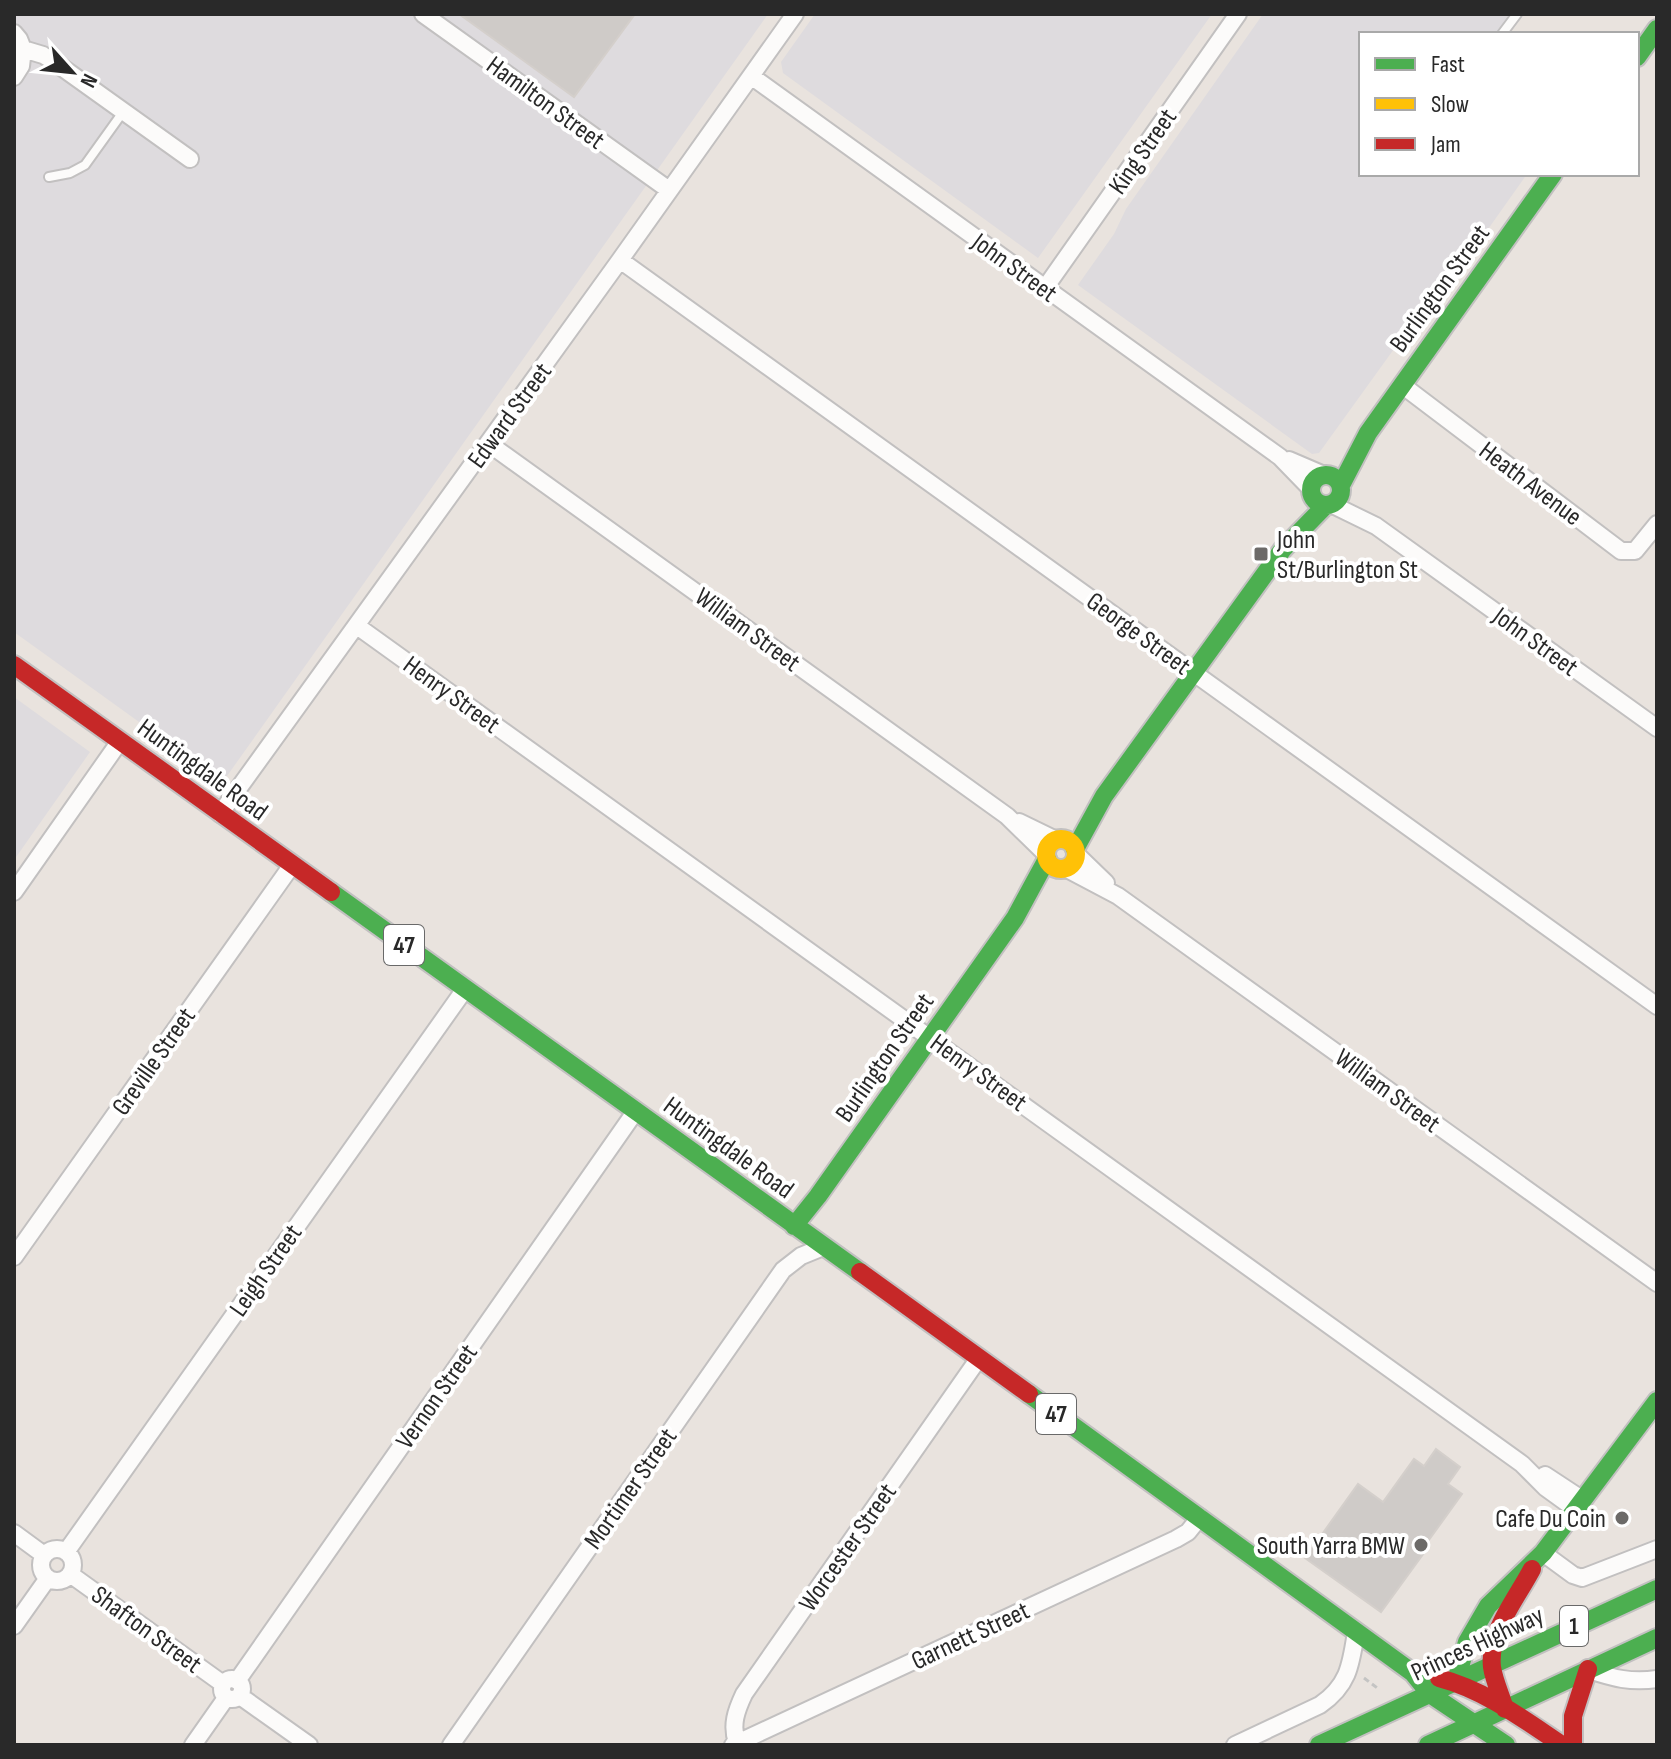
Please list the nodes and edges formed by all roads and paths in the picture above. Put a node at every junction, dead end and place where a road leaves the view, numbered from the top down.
1 (423, 14) edge
2 (795, 14) edge
3 (1238, 14) edge
4 (1517, 14) edge
5 (1657, 29) edge
6 (1504, 32) edge
7 (14, 33) edge
8 (23, 49) junction
9 (1639, 54) edge
10 (751, 76) junction
11 (14, 77) edge
12 (124, 111) junction
13 (190, 159) dead end
14 (1552, 176) edge
15 (49, 177) dead end
16 (669, 190) junction
17 (620, 260) junction
18 (1045, 288) junction
19 (1402, 385) junction
20 (488, 443) junction
21 (1327, 490) junction
22 (1657, 524) edge
23 (357, 626) junction
24 (14, 665) edge
25 (1194, 672) junction
26 (1657, 728) edge
27 (120, 741) junction
28 (220, 814) junction
29 (1061, 854) junction
30 (292, 865) junction
31 (14, 892) edge
32 (465, 989) junction
33 (1657, 1006) edge
34 (930, 1037) junction
35 (635, 1112) junction
36 (794, 1226) junction
37 (823, 1247) junction
38 (14, 1257) edge
39 (1657, 1283) edge
40 (979, 1358) junction
41 (1657, 1401) edge
42 (1579, 1505) junction
43 (1200, 1517) junction
44 (14, 1533) edge
45 (1657, 1549) edge
46 (66, 1552) junction
47 (44, 1555) junction
48 (1540, 1557) junction
49 (70, 1574) junction
50 (48, 1578) junction
51 (1657, 1589) edge
52 (14, 1626) edge
53 (1356, 1632) junction
54 (1657, 1638) edge
55 (1492, 1664) junction
56 (1588, 1669) junction
57 (1413, 1673) junction
58 (1359, 1674) dead end
59 (1657, 1679) edge
60 (1383, 1681) dead end
61 (1456, 1681) junction
62 (1375, 1685) junction
63 (232, 1690) junction
64 (1380, 1690) dead end
65 (1430, 1694) junction
66 (1505, 1709) junction
67 (1473, 1723) junction
68 (735, 1744) edge
69 (193, 1745) edge
70 (309, 1745) edge
71 (451, 1745) edge
72 (1235, 1745) edge
73 (1319, 1745) edge
74 (1428, 1745) edge
75 (1506, 1745) edge
76 (1562, 1745) edge
77 (1573, 1745) edge

1 - 16 street, Hamilton Street
2 - 10 street, Edward Street
3 - 18 street, King Street
4 - 6 lane
5 - 9 main road
7 - 8 street
8 - 11 street
8 - 12 street
10 - 16 street, Edward Street
10 - 18 street, John Street
12 - 13 street
12 - 15 lane
14 - 19 main road, Burlington Street
16 - 17 street, Edward Street
17 - 20 street, Edward Street
17 - 25 street, George Street
18 - 21 street, John Street
19 - 21 main road, Burlington Street
19 - 22 street, Heath Avenue
20 - 23 street, Edward Street
20 - 29 street, William Street
21 - 25 main road, Burlington Street
21 - 26 street, John Street
23 - 28 street, Edward Street
23 - 34 street, Henry Street
24 - 27 main road, Huntingdale Road / 47
25 - 29 main road, Burlington Street
25 - 33 street, George Street
27 - 28 main road, Huntingdale Road / 47
27 - 31 street
28 - 30 main road, Huntingdale Road / 47
29 - 34 main road, Burlington Street
29 - 39 street, William Street
30 - 32 main road, Huntingdale Road / 47
30 - 38 street, Greville Street
32 - 35 main road, Huntingdale Road / 47
32 - 46 street, Leigh Street
34 - 36 main road, Burlington Street
34 - 42 street, Henry Street
35 - 36 main road, Huntingdale Road / 47
35 - 63 street, Vernon Street
36 - 37 main road, Huntingdale Road / 47
37 - 40 main road, Huntingdale Road / 47
37 - 71 street, Mortimer Street
40 - 43 main road, Huntingdale Road / 47
40 - 68 street, Worcester Street
41 - 42 main road
42 - 48 main road
43 - 53 main road, Huntingdale Road / 47
43 - 68 street, Garnett Street
44 - 47 street
45 - 48 street
46 - 47 street
46 - 49 street
47 - 50 street
48 - 55 main road
48 - 61 main road
49 - 50 street
49 - 63 street, Shafton Street
50 - 52 street
51 - 55 main road, Princes Highway / 1
53 - 57 main road, Huntingdale Road / 47
53 - 72 street
54 - 56 main road, 1
55 - 61 main road, Princes Highway / 1
55 - 66 main road
56 - 59 street
56 - 66 main road, 1
56 - 77 main road
57 - 61 main road, Huntingdale Road / 47
57 - 65 main road, Huntingdale Road / 47
58 - 62 path
60 - 62 path
61 - 65 main road, Princes Highway / 1
61 - 66 main road, Huntingdale Road / 47
62 - 64 path
63 - 69 street, Vernon Street
63 - 70 street, Shafton Street
65 - 67 main road, Huntingdale Road / 47
65 - 73 main road, Princes Highway / 1
66 - 67 main road, 1
66 - 76 main road, Huntingdale Road / 47
67 - 74 main road, 1
67 - 75 main road, Huntingdale Road / 47

